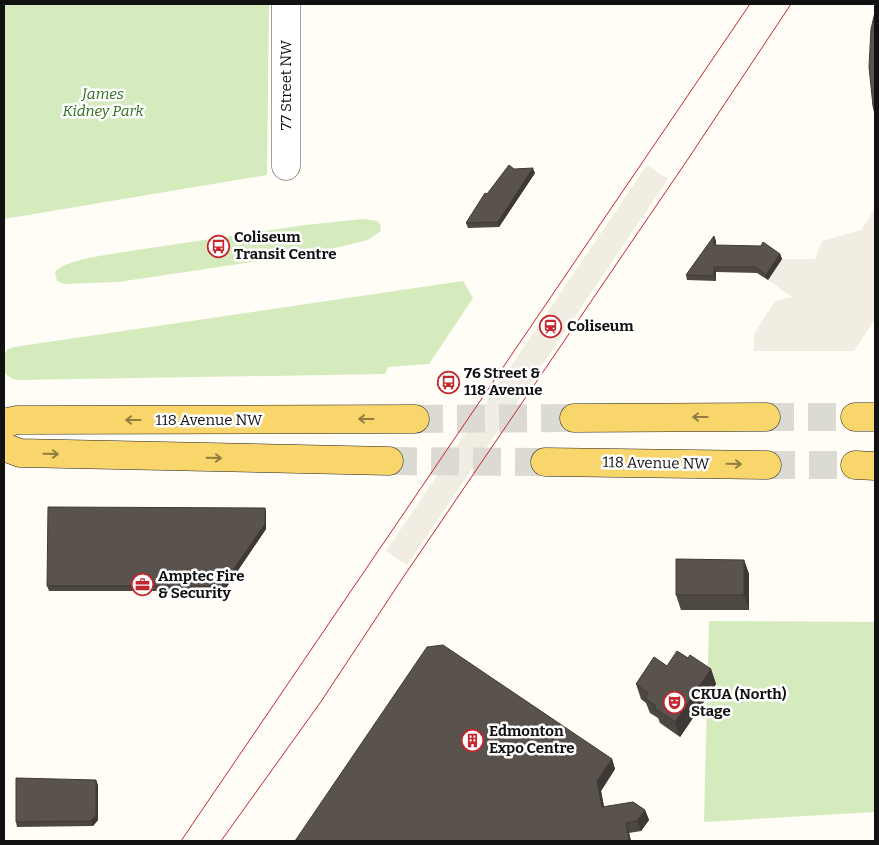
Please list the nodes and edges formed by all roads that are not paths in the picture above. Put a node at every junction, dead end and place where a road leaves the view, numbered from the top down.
1 (286, 4) edge
2 (286, 166) dead end
3 (766, 417) tunnel mouth
4 (574, 418) tunnel mouth
5 (415, 419) tunnel mouth
6 (4, 423) edge
7 (4, 447) edge
8 (389, 461) tunnel mouth
9 (545, 462) tunnel mouth
10 (766, 465) tunnel mouth

1 - 2 street, 77 Street NW
3 -> 4 main road
5 -> 6 main road, 118 Avenue NW
7 -> 8 main road
9 -> 10 main road, 118 Avenue NW

